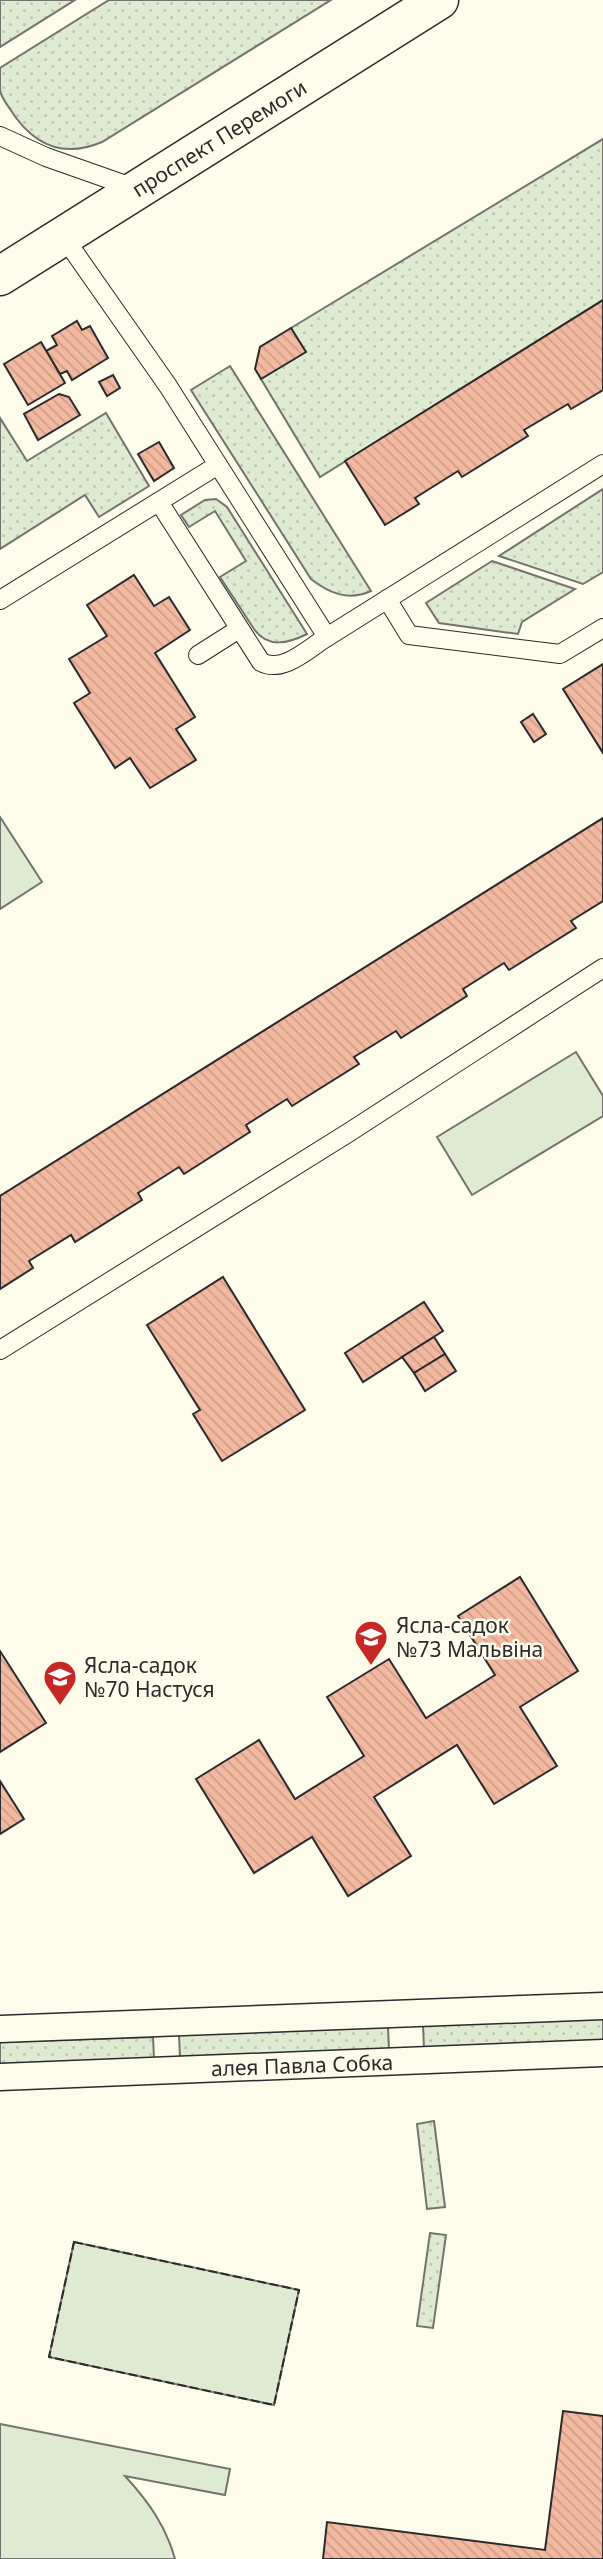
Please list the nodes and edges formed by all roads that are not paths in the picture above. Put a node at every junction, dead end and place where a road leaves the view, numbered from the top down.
1 (439, 0) edge
2 (0, 136) edge
3 (137, 189) junction
4 (63, 236) junction
5 (0, 276) edge
6 (603, 464) edge
7 (218, 465) junction
8 (159, 502) junction
9 (387, 599) junction
10 (0, 600) edge
11 (603, 628) edge
12 (239, 629) junction
13 (327, 637) junction
14 (198, 655) dead end
15 (603, 968) edge
16 (0, 1350) edge
17 (603, 2006) edge
18 (0, 2029) edge
19 (603, 2053) edge
20 (0, 2077) edge

1 - 3 main road, проспект Перемоги
2 - 3 lane
3 - 4 main road, проспект Перемоги
4 - 5 main road, проспект Перемоги
4 - 7 lane
6 - 9 lane
7 - 8 lane
7 - 13 lane
8 - 10 lane
8 - 12 lane
9 - 11 lane
9 - 13 lane
12 - 13 lane
12 - 14 lane
15 - 16 lane
17 - 18 street
19 - 20 street, алея Павла Собка

